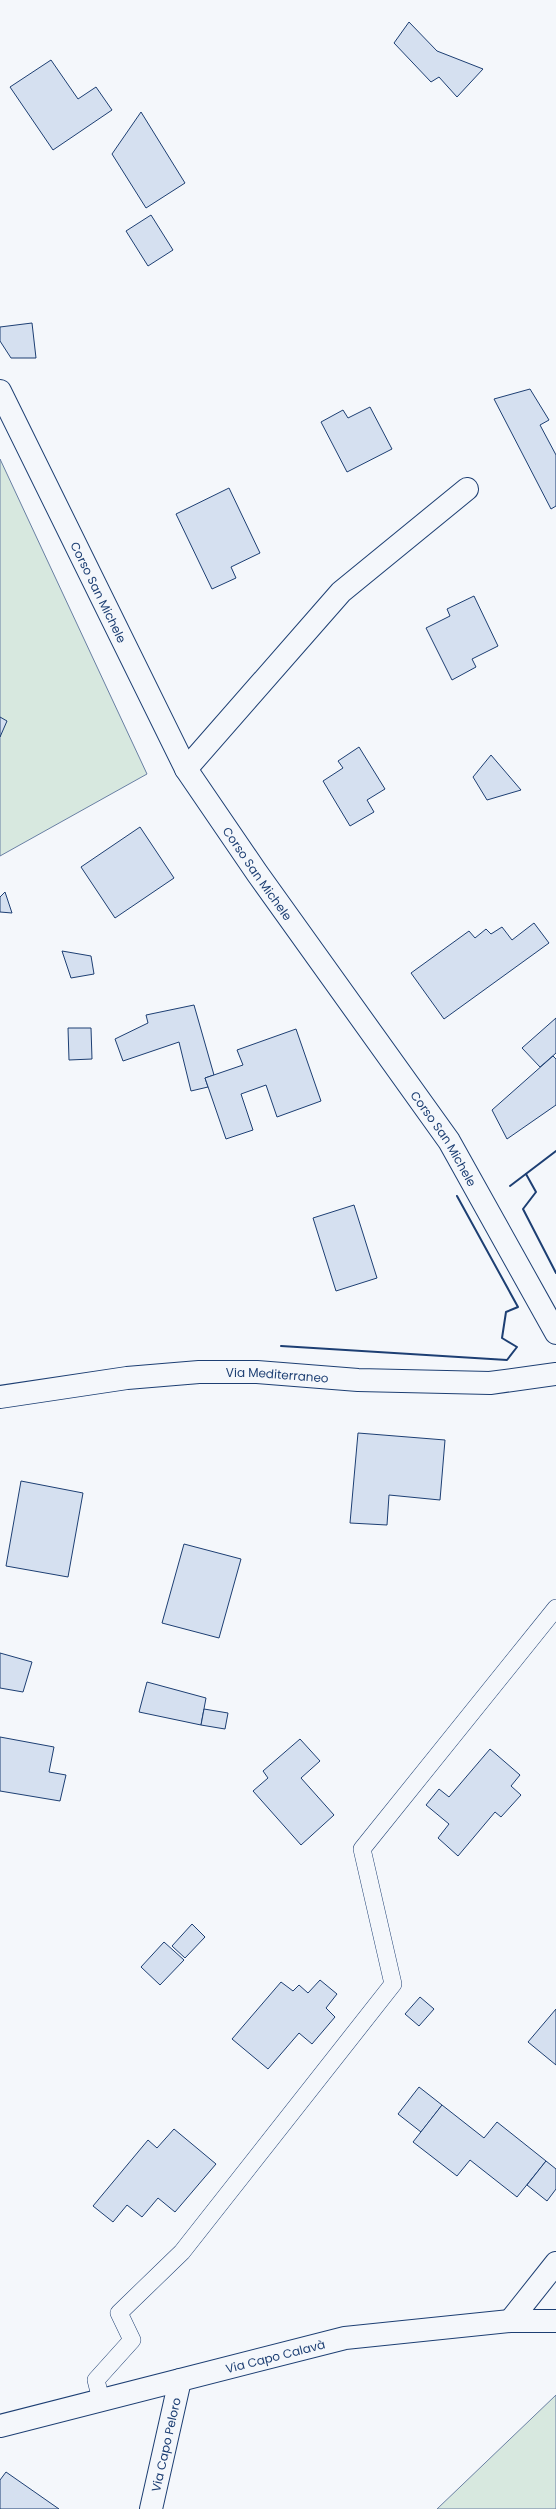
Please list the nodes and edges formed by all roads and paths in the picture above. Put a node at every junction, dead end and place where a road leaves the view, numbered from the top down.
1 (0, 391) edge
2 (467, 489) dead end
3 (186, 769) junction
4 (556, 1333) edge
5 (556, 1374) edge
6 (0, 1397) edge
7 (556, 1608) edge
8 (556, 2263) edge
9 (510, 2321) junction
10 (556, 2321) edge
11 (180, 2380) junction
12 (101, 2400) junction
13 (0, 2426) edge
14 (151, 2509) edge

1 - 3 street, Corso San Michele
2 - 3 street
3 - 4 street, Corso San Michele
5 - 6 street, Via Mediterraneo
7 - 12 lane
8 - 9 street
9 - 10 street, Via Capo Calavà
9 - 11 street, Via Capo Calavà
11 - 12 street, Via Capo Calavà
11 - 14 street, Via Capo Peloro
12 - 13 street, Via Capo Calavà

